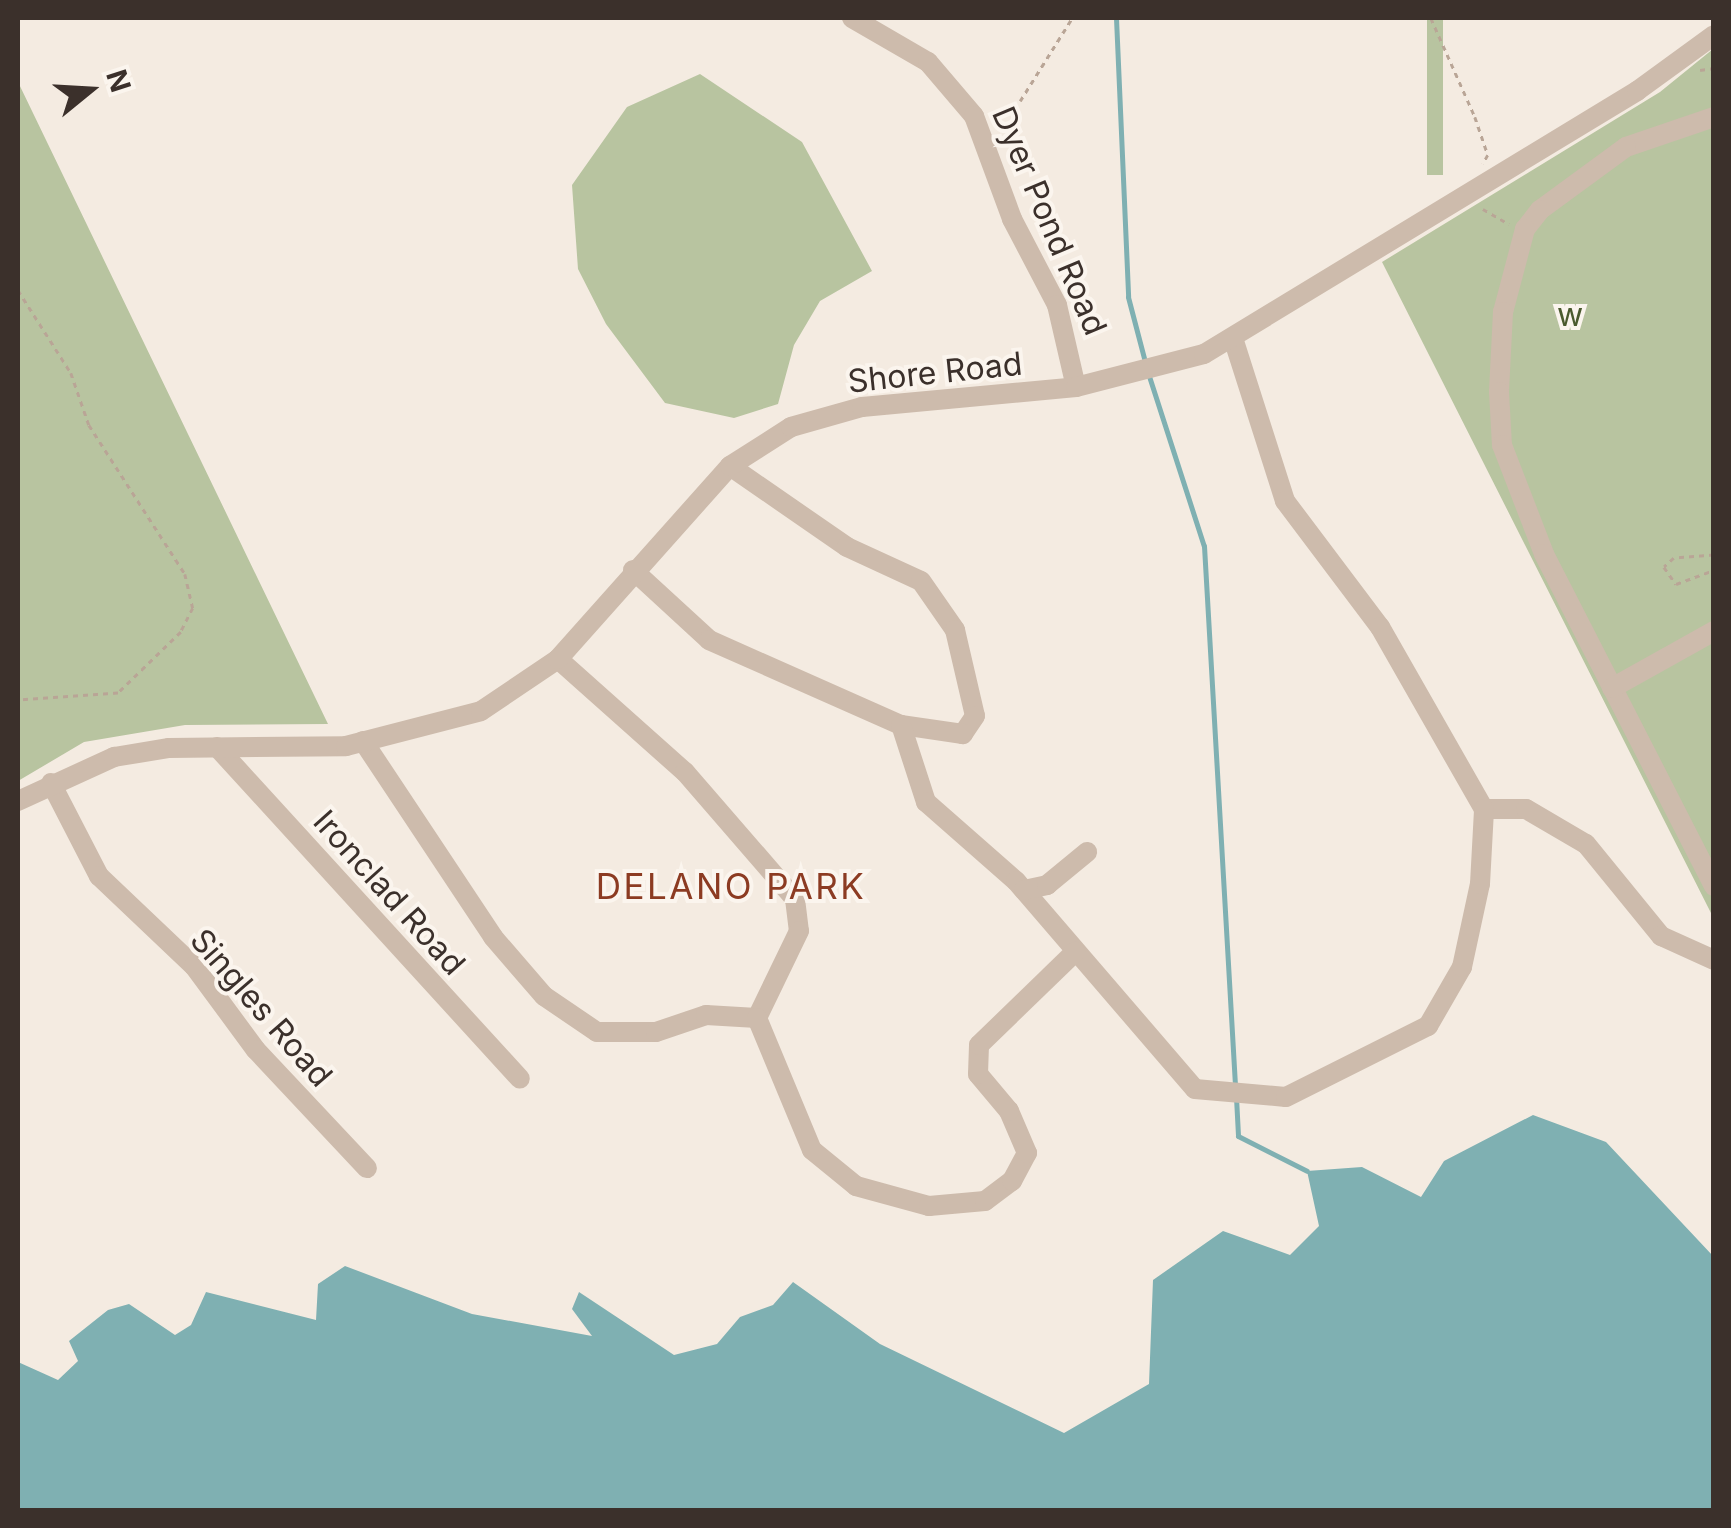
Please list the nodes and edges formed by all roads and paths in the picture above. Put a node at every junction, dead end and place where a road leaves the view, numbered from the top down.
1 (852, 18) edge
2 (1072, 18) edge
3 (1432, 18) edge
4 (1714, 35) edge
5 (974, 116) junction
6 (1714, 116) edge
7 (1478, 171) dead end
8 (1478, 202) dead end
9 (1525, 229) junction
10 (18, 290) edge
11 (1233, 338) junction
12 (1076, 387) junction
13 (730, 466) junction
14 (1714, 555) edge
15 (633, 570) junction
16 (1714, 570) edge
17 (1714, 632) edge
18 (558, 659) junction
19 (1612, 688) junction
20 (18, 700) edge
21 (901, 726) junction
22 (363, 741) junction
23 (216, 746) junction
24 (51, 782) junction
25 (18, 802) edge
26 (1484, 809) junction
27 (1087, 852) dead end
28 (1714, 886) edge
29 (1024, 890) junction
30 (1075, 952) junction
31 (1714, 960) edge
32 (757, 1018) junction
33 (520, 1079) dead end
34 (367, 1168) dead end

1 - 5 street, Dyer Pond Road
2 - 5 path
3 - 7 path
4 - 11 street, Shore Road
5 - 12 street, Dyer Pond Road
6 - 9 street
8 - 9 path
9 - 19 street
10 - 20 path
11 - 12 street, Shore Road
11 - 26 street
12 - 13 street, Shore Road
13 - 15 street, Shore Road
13 - 21 street
14 - 16 path
15 - 18 street, Shore Road
15 - 21 street
17 - 19 street
18 - 22 street, Shore Road
18 - 32 street
19 - 28 street
21 - 29 street
22 - 23 street, Shore Road
22 - 32 street
23 - 24 street, Shore Road
23 - 33 street, Ironclad Road
24 - 25 street, Shore Road
24 - 34 street, Singles Road
26 - 30 street
26 - 31 street
27 - 29 street
29 - 30 street
30 - 32 street

